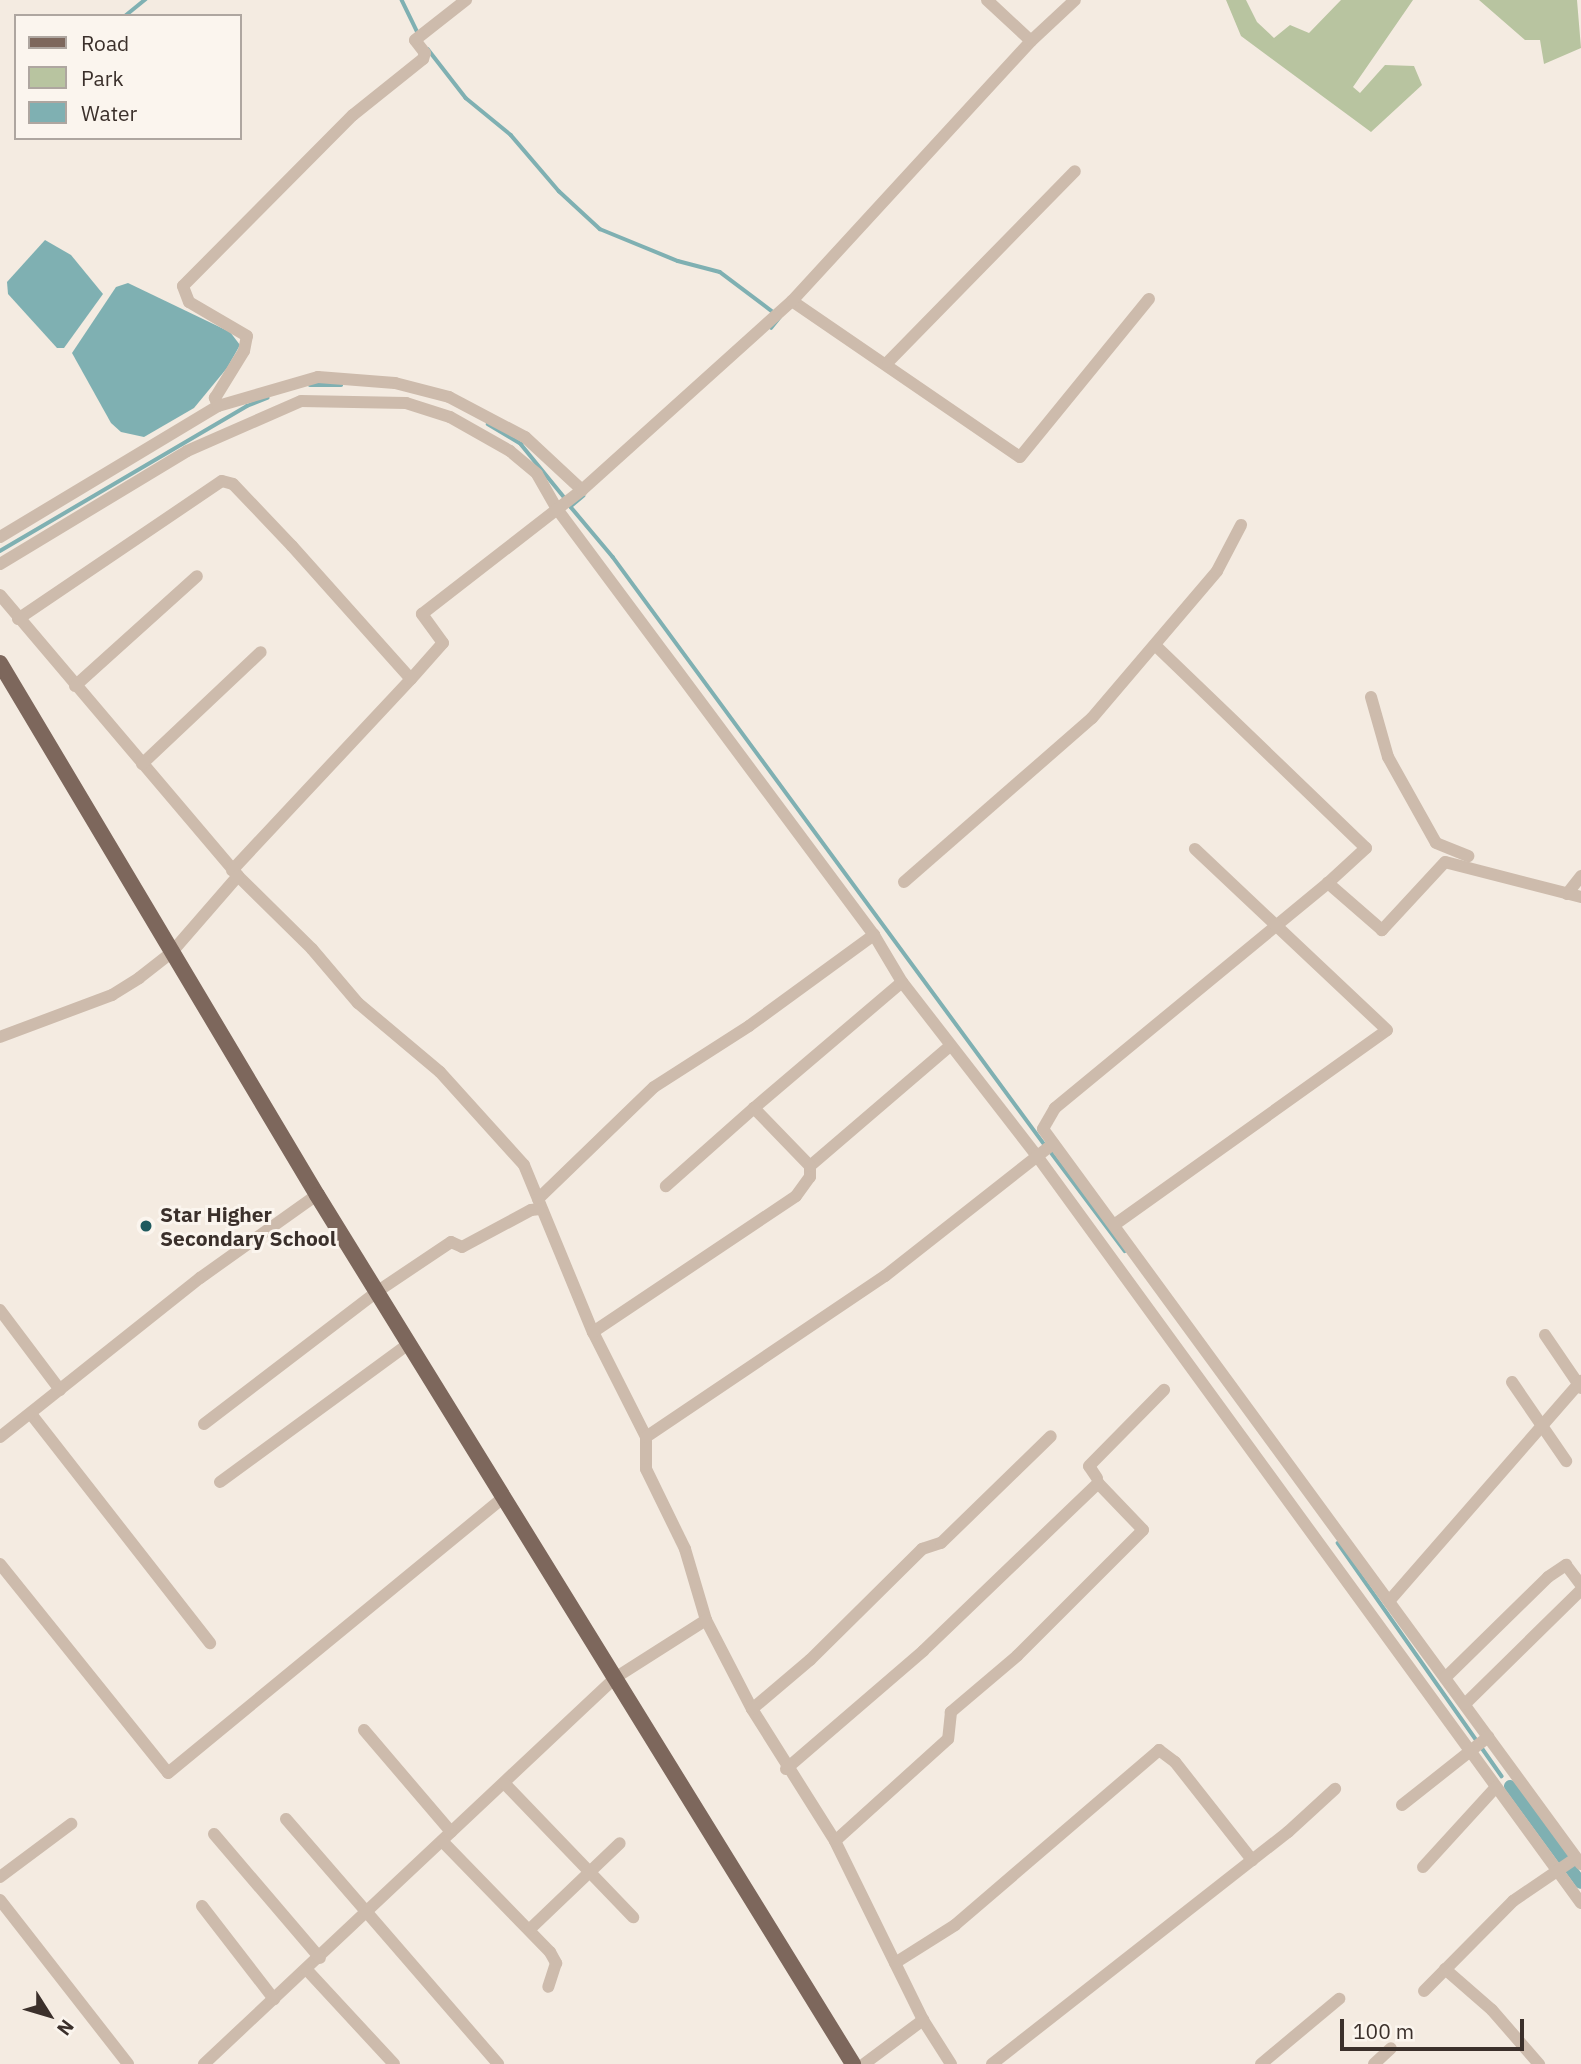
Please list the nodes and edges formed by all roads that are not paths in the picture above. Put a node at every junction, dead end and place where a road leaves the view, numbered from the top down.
1 (466, 0) edge
2 (987, 0) edge
3 (1075, 0) edge
4 (1031, 41) junction
5 (1075, 171) dead end
6 (1149, 299) dead end
7 (792, 301) junction
8 (888, 362) junction
9 (218, 406) junction
10 (582, 490) junction
11 (558, 509) junction
12 (1241, 525) dead end
13 (0, 537) edge
14 (0, 564) edge
15 (197, 576) dead end
16 (0, 595) edge
17 (18, 619) junction
18 (1157, 647) junction
19 (261, 652) dead end
20 (0, 663) edge
21 (411, 678) junction
22 (75, 686) junction
23 (1371, 697) dead end
24 (142, 764) junction
25 (1195, 849) dead end
26 (1468, 856) dead end
27 (235, 873) junction
28 (1581, 876) edge
29 (904, 882) dead end
30 (1328, 883) junction
31 (1567, 894) junction
32 (1581, 897) edge
33 (1279, 928) junction
34 (874, 935) junction
35 (171, 953) junction
36 (902, 982) junction
37 (0, 1037) edge
38 (950, 1046) junction
39 (754, 1108) junction
40 (1053, 1144) junction
41 (1039, 1154) junction
42 (810, 1166) junction
43 (666, 1186) dead end
44 (317, 1195) junction
45 (539, 1204) junction
46 (1114, 1225) junction
47 (378, 1291) junction
48 (0, 1310) edge
49 (593, 1332) junction
50 (1545, 1335) dead end
51 (410, 1343) junction
52 (1512, 1382) dead end
53 (1580, 1384) edge
54 (60, 1390) junction
55 (1164, 1390) dead end
56 (31, 1414) junction
57 (204, 1424) dead end
58 (1542, 1425) junction
59 (1051, 1436) dead end
60 (0, 1437) edge
61 (646, 1437) junction
62 (1566, 1461) dead end
63 (1097, 1478) dead end
64 (220, 1482) dead end
65 (505, 1496) junction
66 (0, 1564) edge
67 (1581, 1588) edge
68 (1390, 1600) junction
69 (706, 1620) junction
70 (210, 1643) dead end
71 (615, 1678) junction
72 (1445, 1678) junction
73 (1465, 1704) junction
74 (751, 1710) junction
75 (364, 1730) dead end
76 (1488, 1737) junction
77 (1471, 1752) junction
78 (786, 1769) junction
79 (505, 1784) junction
80 (1496, 1787) junction
81 (1335, 1789) dead end
82 (1402, 1805) dead end
83 (286, 1819) dead end
84 (71, 1824) dead end
85 (214, 1833) dead end
86 (447, 1836) junction
87 (835, 1841) junction
88 (620, 1843) dead end
89 (1252, 1860) junction
90 (1579, 1861) edge
91 (1423, 1867) dead end
92 (1556, 1869) junction
93 (591, 1872) junction
94 (0, 1877) edge
95 (0, 1900) edge
96 (1581, 1903) edge
97 (202, 1906) dead end
98 (367, 1912) junction
99 (633, 1917) dead end
100 (530, 1929) junction
101 (320, 1958) junction
102 (895, 1963) junction
103 (1445, 1969) junction
104 (307, 1970) junction
105 (548, 1987) dead end
106 (1424, 1991) dead end
107 (274, 1999) junction
108 (1339, 1999) dead end
109 (923, 2020) junction
110 (1391, 2048) dead end
111 (128, 2064) edge
112 (204, 2064) edge
113 (394, 2064) edge
114 (498, 2064) edge
115 (853, 2064) edge
116 (864, 2064) edge
117 (951, 2064) edge
118 (992, 2064) edge
119 (1261, 2064) edge
120 (1374, 2064) edge
121 (1539, 2064) edge

1 - 9 street
2 - 4 street
3 - 4 street
4 - 7 street
5 - 8 street
6 - 8 street
7 - 8 street
7 - 10 street
9 - 10 street
9 - 13 street
10 - 11 street
11 - 14 street
11 - 21 street
11 - 34 street
12 - 18 street
15 - 22 street
16 - 17 street
17 - 21 street
17 - 22 street
18 - 29 street
18 - 30 street
19 - 24 street
20 - 35 main road
21 - 27 street
22 - 24 street
23 - 26 street
24 - 27 street
25 - 33 street
27 - 35 street
27 - 45 street
28 - 31 street
30 - 31 street
30 - 33 street
31 - 32 street
33 - 40 street
33 - 46 street
34 - 36 street
34 - 45 street
35 - 37 street
35 - 44 main road
36 - 38 street
36 - 39 street
38 - 41 street
38 - 42 street
39 - 42 street
39 - 43 street
40 - 41 street
40 - 46 street
41 - 61 street
41 - 77 street
42 - 49 street
44 - 47 main road
44 - 54 street
45 - 47 street
45 - 49 street
46 - 68 street
47 - 51 main road
47 - 57 street
48 - 54 street
49 - 61 street
50 - 53 street
51 - 64 street
51 - 65 main road
52 - 58 street
53 - 58 street
54 - 56 street
55 - 63 street
56 - 60 street
56 - 70 street
58 - 62 street
58 - 68 street
59 - 74 street
61 - 69 street
65 - 66 street
65 - 71 main road
67 - 72 street
67 - 73 street
68 - 72 street
69 - 71 street
69 - 74 street
71 - 79 street
71 - 115 main road
72 - 73 street
73 - 76 street
74 - 78 street
75 - 86 street
76 - 77 street
76 - 90 street
77 - 80 street
77 - 82 street
78 - 87 street
78 - 87 street
79 - 86 street
79 - 93 street
80 - 91 street
80 - 92 street
81 - 89 street
83 - 98 street
84 - 94 street
85 - 101 street
86 - 98 street
86 - 100 street
87 - 102 street
88 - 93 street
89 - 102 street
89 - 118 street
90 - 92 street
92 - 96 street
92 - 103 street
93 - 99 street
93 - 100 street
95 - 111 street
97 - 107 street
98 - 101 street
98 - 114 street
100 - 105 street
101 - 104 street
102 - 109 street
103 - 106 street
103 - 121 street
104 - 107 street
104 - 113 street
107 - 112 street
108 - 119 street
109 - 116 street
109 - 117 street
110 - 120 street

